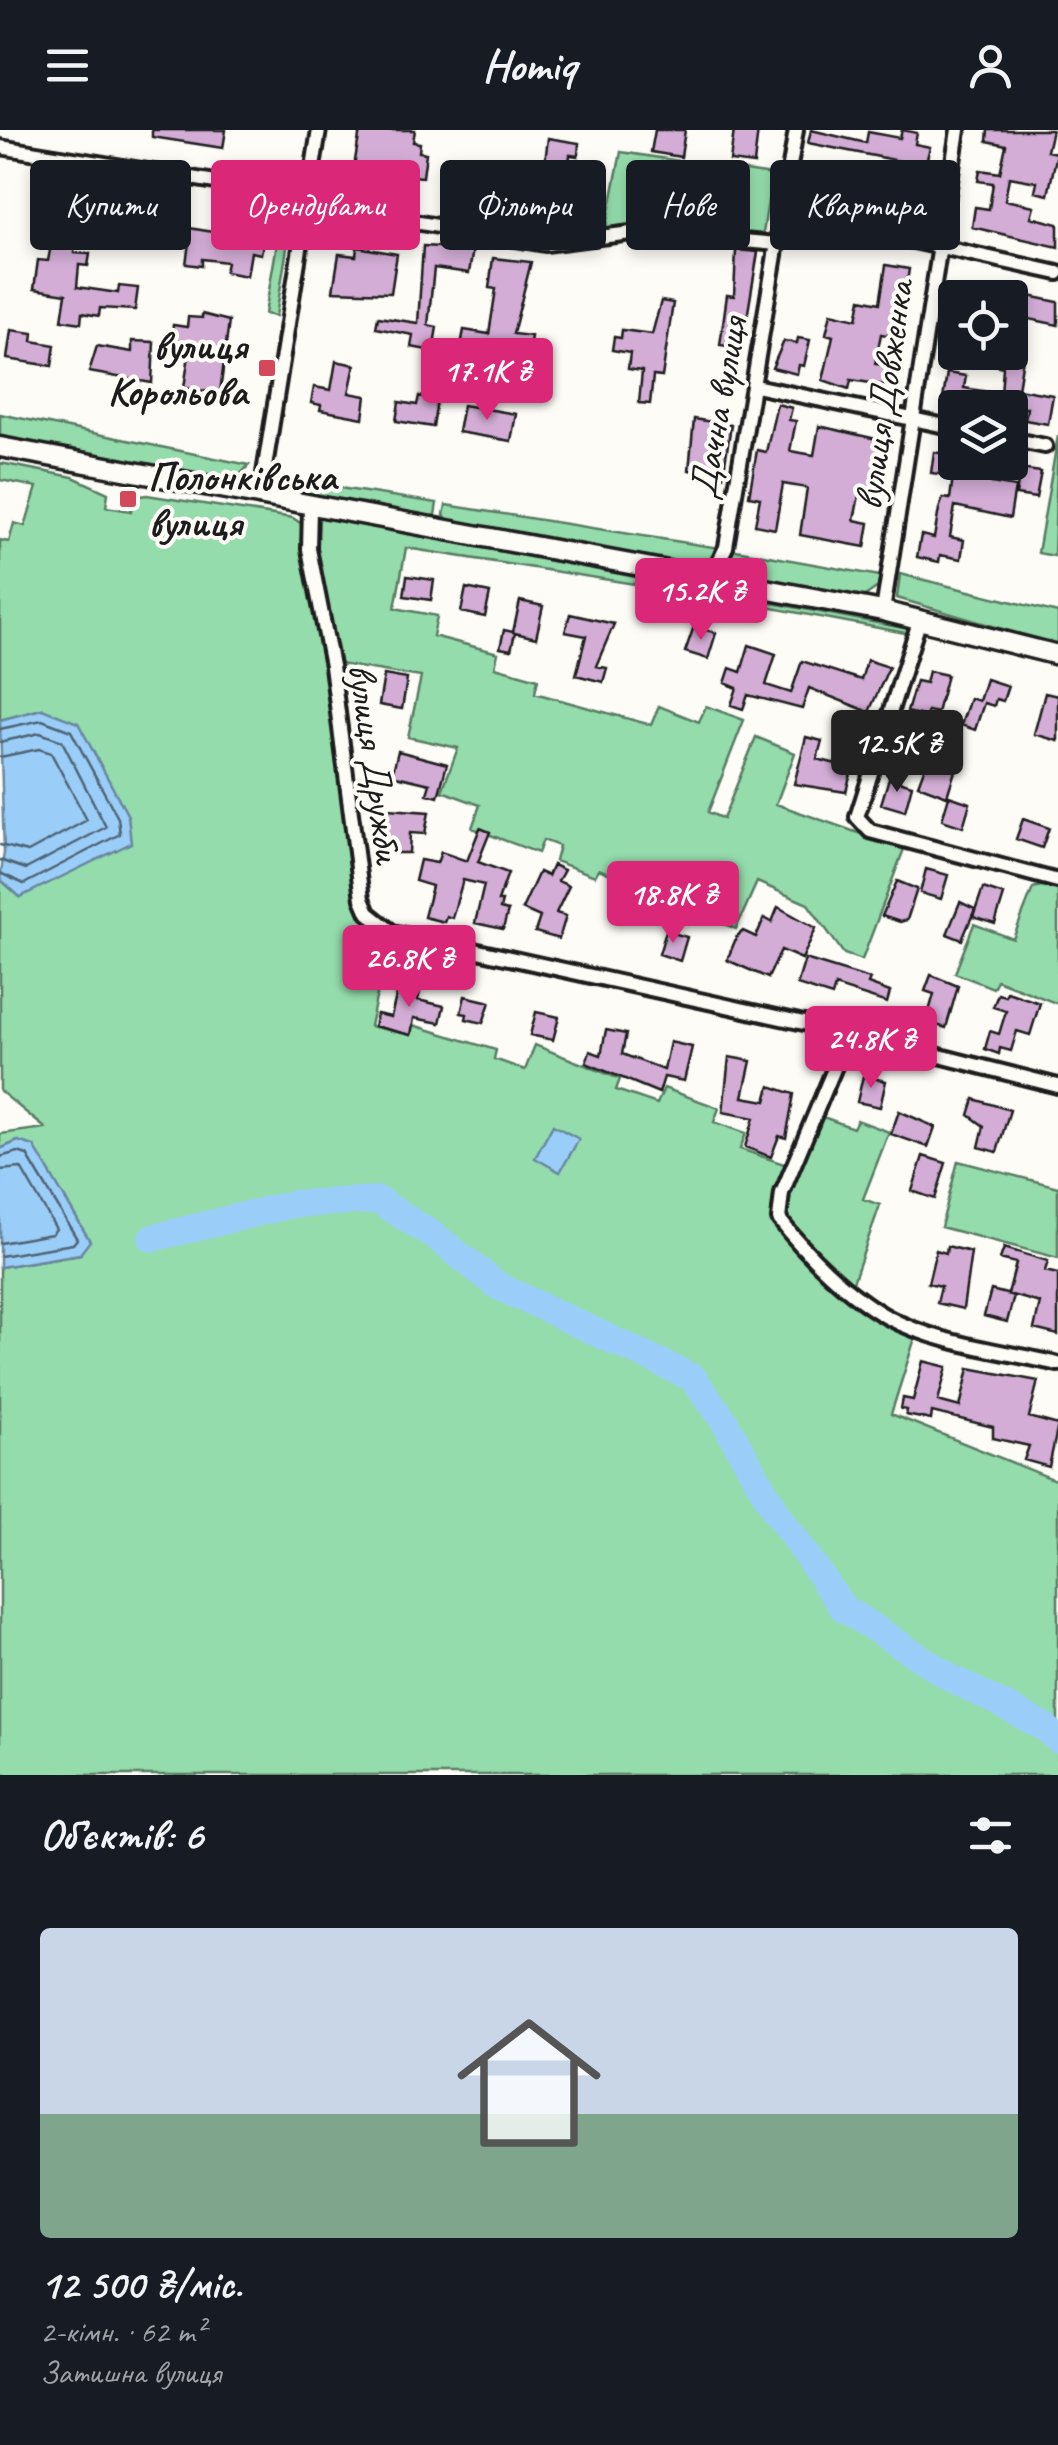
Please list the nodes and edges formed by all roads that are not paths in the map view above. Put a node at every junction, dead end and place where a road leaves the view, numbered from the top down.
1 (319, 130) edge
2 (796, 130) edge
3 (958, 130) edge
4 (0, 147) edge
5 (314, 160) edge
6 (791, 160) edge
7 (953, 160) edge
8 (211, 183) edge
9 (420, 221) edge
10 (770, 243) edge
11 (300, 250) edge
12 (777, 250) edge
13 (937, 250) edge
14 (956, 250) edge
15 (1058, 273) edge
16 (754, 386) junction
17 (913, 420) junction
18 (938, 425) edge
19 (1028, 443) edge
20 (1045, 446) dead end
21 (0, 447) edge
22 (260, 498) junction
23 (310, 508) junction
24 (710, 580) junction
25 (883, 611) junction
26 (920, 619) junction
27 (1058, 655) edge
28 (1058, 881) edge
29 (849, 1033) junction
30 (1058, 1086) edge
31 (1058, 1364) edge

1 - 5 street
2 - 6 street, Дачна вулиця
3 - 7 street, вулиця Довженка
4 - 8 street
9 - 10 street
11 - 22 street
12 - 16 street, Дачна вулиця
13 - 17 street, вулиця Довженка
14 - 15 street
16 - 17 street
16 - 24 street, Дачна вулиця
17 - 18 street
17 - 25 street, вулиця Довженка
19 - 20 street
21 - 22 main road
22 - 23 main road
23 - 24 main road
23 - 29 street, вулиця Дружби
24 - 25 main road
25 - 26 main road
26 - 27 main road
26 - 28 street
29 - 30 street, вулиця Дружби
29 - 31 street

